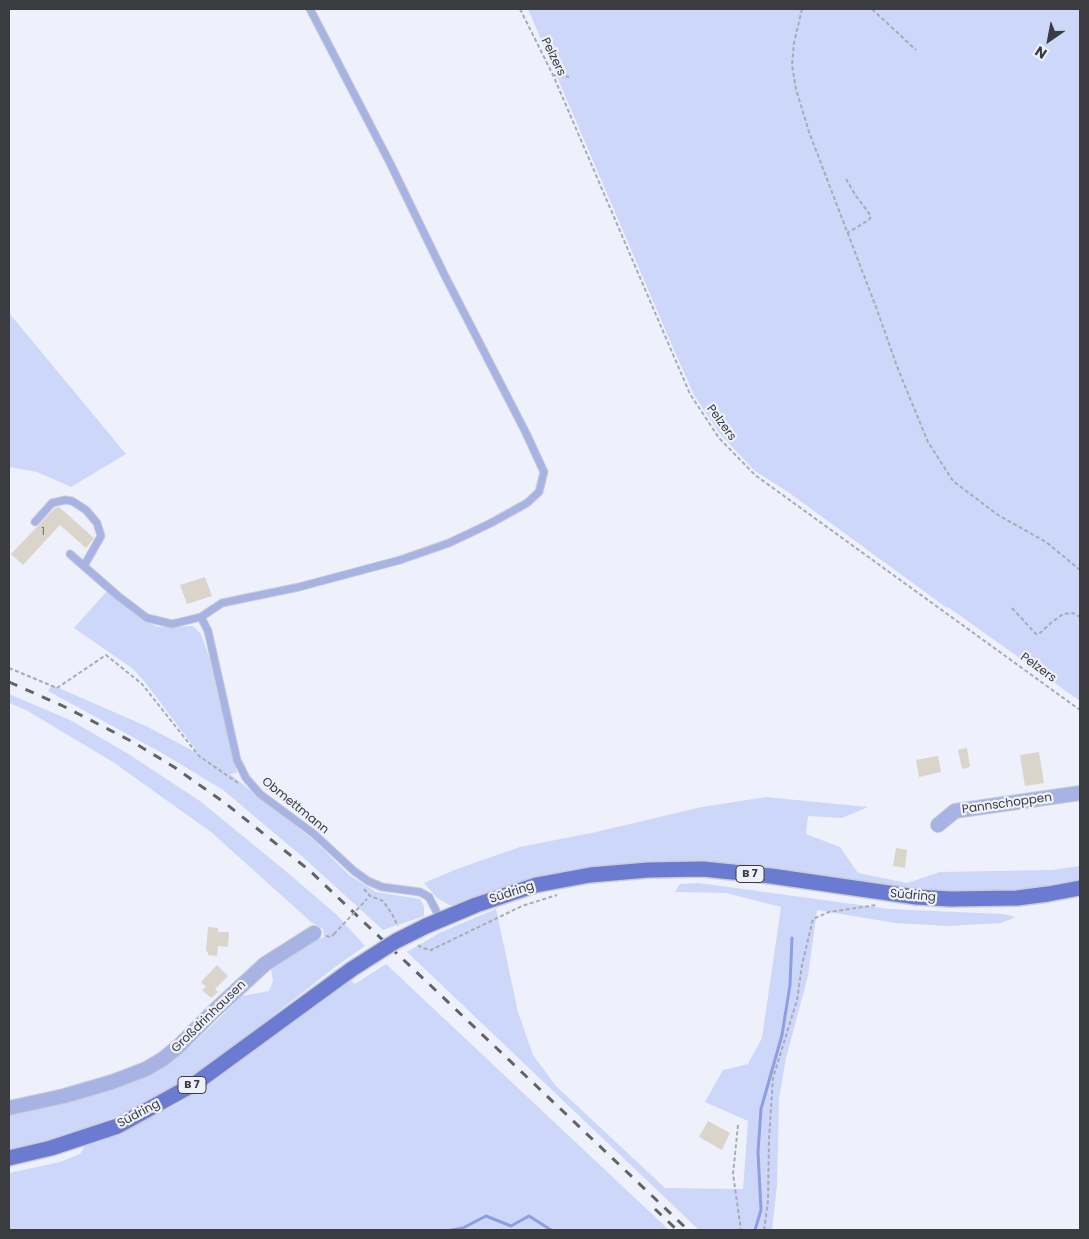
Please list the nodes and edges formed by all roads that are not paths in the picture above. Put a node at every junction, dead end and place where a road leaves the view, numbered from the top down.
1 (310, 9) edge
2 (35, 522) dead end
3 (70, 554) dead end
4 (84, 566) junction
5 (201, 617) junction
6 (1080, 794) edge
7 (938, 825) dead end
8 (1080, 888) edge
9 (441, 920) junction
10 (314, 933) dead end
11 (9, 1108) edge
12 (9, 1158) edge

1 - 5 lane
2 - 4 lane
3 - 4 lane
4 - 5 lane
5 - 9 lane, Obmettmann
6 - 7 street, Pannschoppen
8 - 9 main road, Südring / B 7
9 - 12 main road, Südring / B 7, bridge
10 - 11 street, Großdrinhausen

